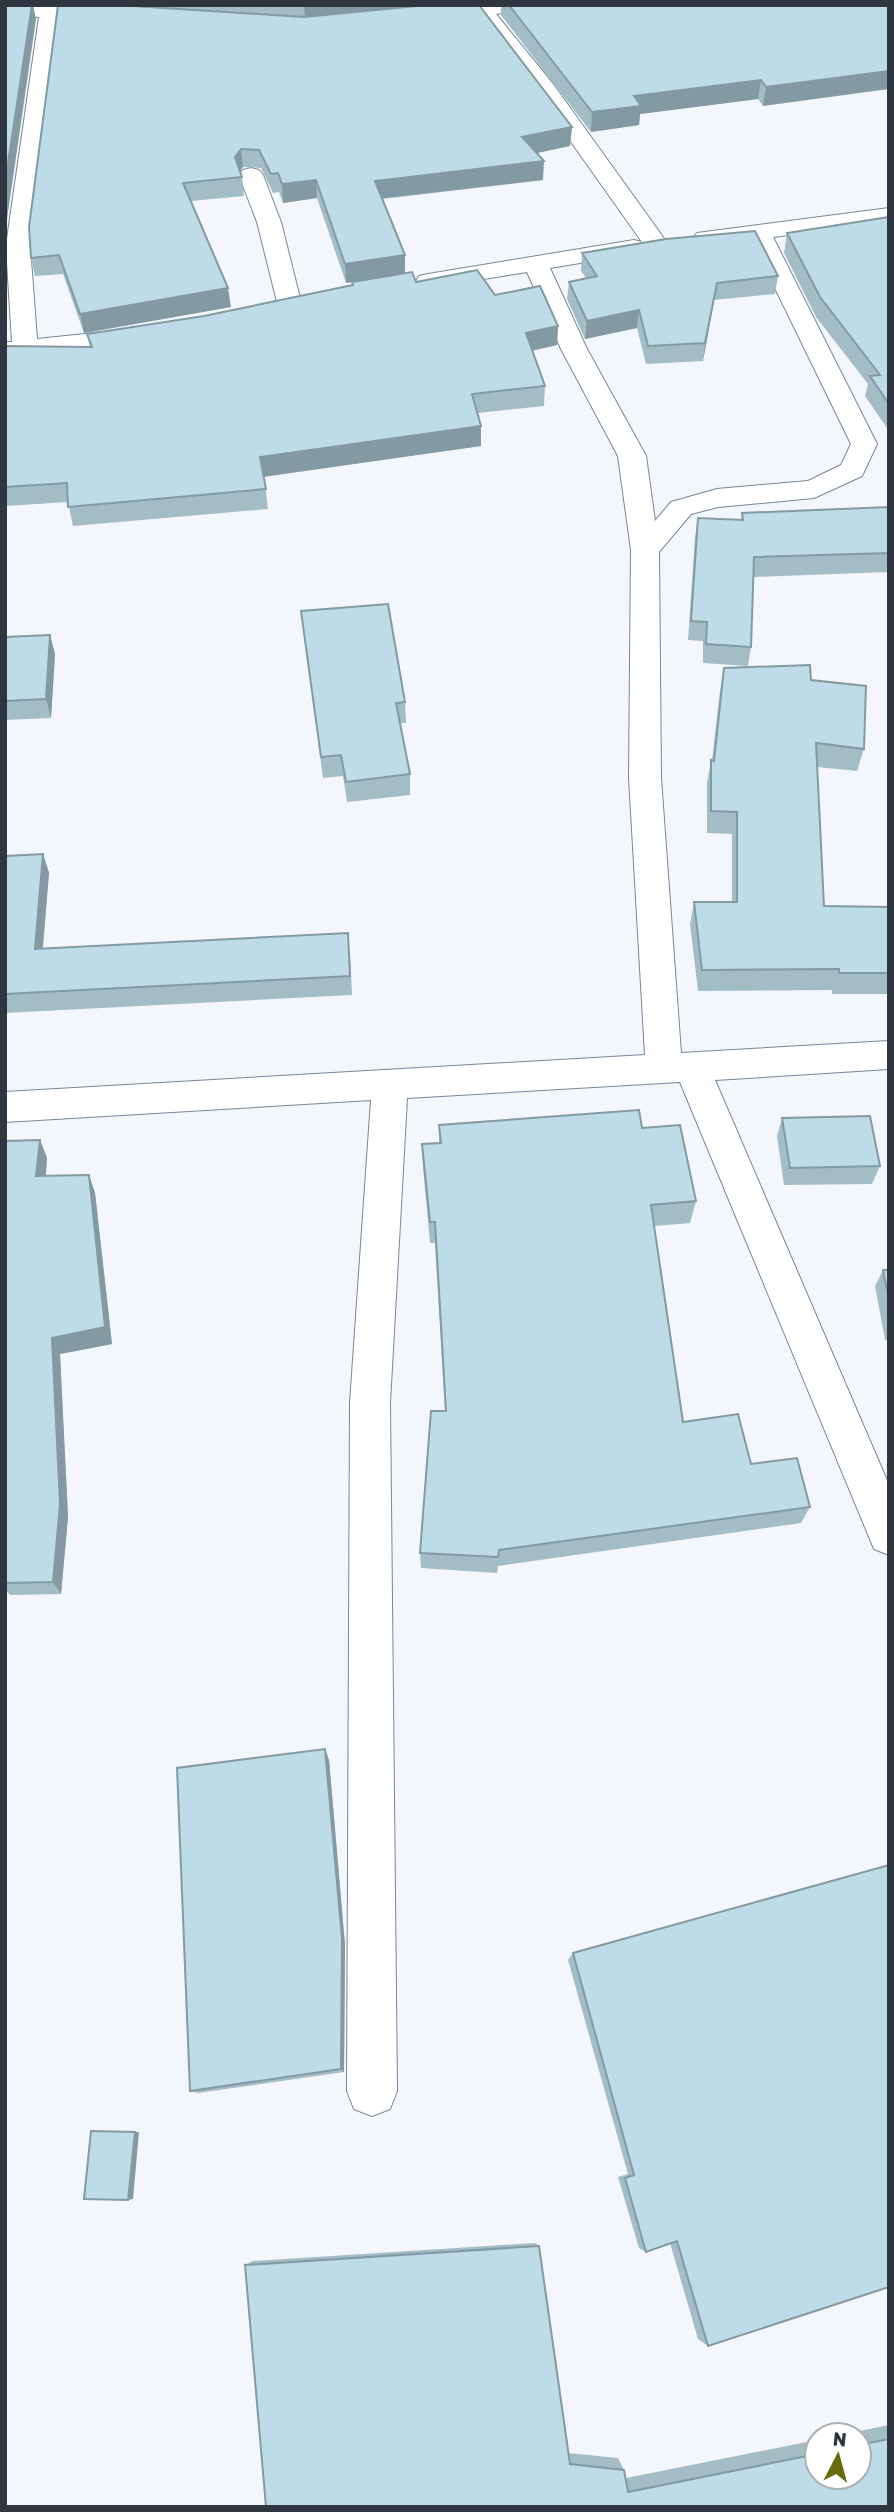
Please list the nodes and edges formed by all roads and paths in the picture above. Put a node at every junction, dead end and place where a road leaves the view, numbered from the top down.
1 (517, 5) edge
2 (5, 9) edge
3 (110, 9) edge
4 (482, 10) junction
5 (50, 12) junction
6 (136, 15) edge
7 (414, 17) edge
8 (251, 175) dead end
9 (889, 215) edge
10 (759, 232) junction
11 (656, 244) junction
12 (536, 264) junction
13 (399, 285) edge
14 (316, 298) edge
15 (166, 332) edge
16 (15, 350) edge
17 (645, 550) junction
18 (889, 1055) edge
19 (678, 1068) junction
20 (390, 1085) junction
21 (5, 1107) edge
22 (889, 1535) edge
23 (372, 2091) dead end

1 - 4 street
2 - 5 street
3 - 5 street
3 - 6 street
4 - 7 street
4 - 11 street
5 - 16 street
8 - 14 street
9 - 10 street
10 - 11 street
10 - 17 street
11 - 12 street
12 - 13 street
12 - 17 street
15 - 16 street
17 - 19 street
18 - 19 street
19 - 20 street
19 - 22 street
20 - 21 street
20 - 23 street

